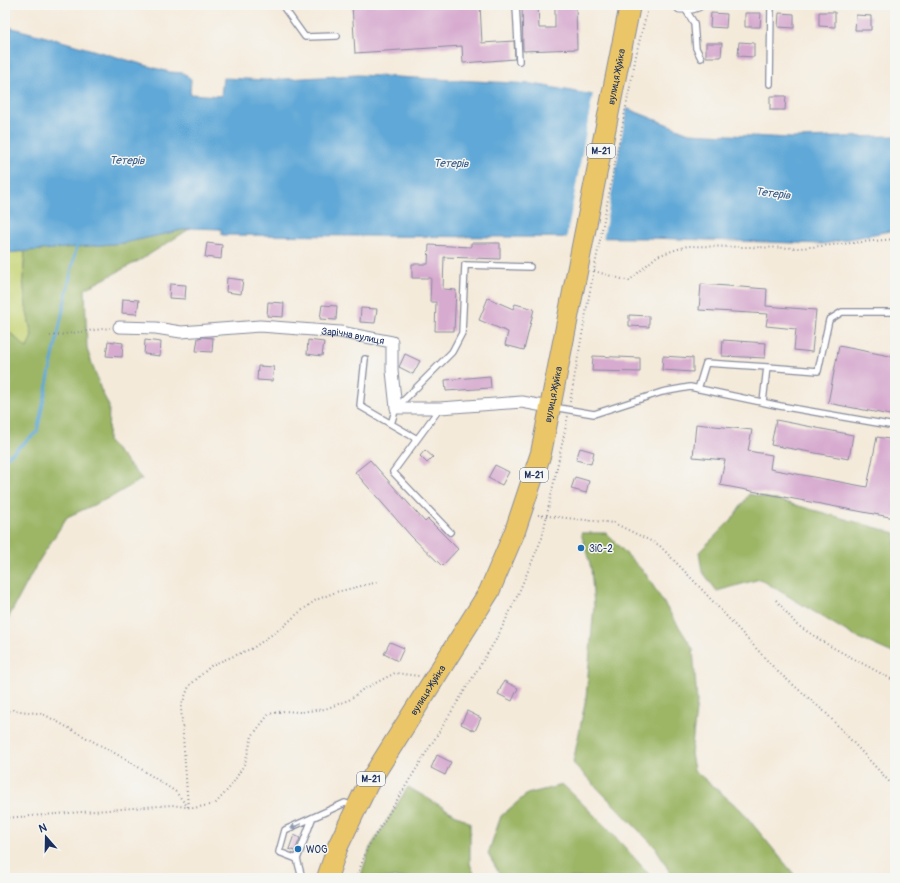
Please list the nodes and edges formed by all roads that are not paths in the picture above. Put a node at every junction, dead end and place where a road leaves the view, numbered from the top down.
1 (282, 5) edge
2 (516, 5) edge
3 (630, 5) edge
4 (698, 5) edge
5 (771, 5) edge
6 (682, 6) edge
7 (337, 36) dead end
8 (701, 58) dead end
9 (519, 61) dead end
10 (770, 84) dead end
11 (530, 267) dead end
12 (895, 312) edge
13 (119, 327) road end
14 (365, 359) dead end
15 (767, 367) junction
16 (698, 389) junction
17 (763, 402) junction
18 (549, 407) junction
19 (396, 408) junction
20 (440, 408) junction
21 (391, 424) junction
22 (895, 426) edge
23 (417, 439) junction
24 (450, 532) dead end
25 (356, 808) junction
26 (312, 819) junction
27 (297, 859) junction
28 (302, 878) edge
29 (327, 878) edge

1 - 7 lane
2 - 9 lane
3 - 18 highway, вулиця Жуйка / М-21
4 - 6 street
5 - 10 lane
6 - 8 lane
11 - 19 lane
12 - 15 lane
13 - 19 street, Зарічна вулиця
14 - 21 lane
15 - 16 lane
15 - 17 lane
16 - 17 lane
16 - 18 lane
17 - 22 lane
18 - 20 street
18 - 25 highway, вулиця Жуйка / М-21
19 - 20 street
19 - 21 lane
20 - 23 lane
21 - 23 lane
23 - 24 lane
25 - 26 lane
25 - 29 highway, М-21
26 - 27 lane
26 -> 27 lane
27 - 28 lane

